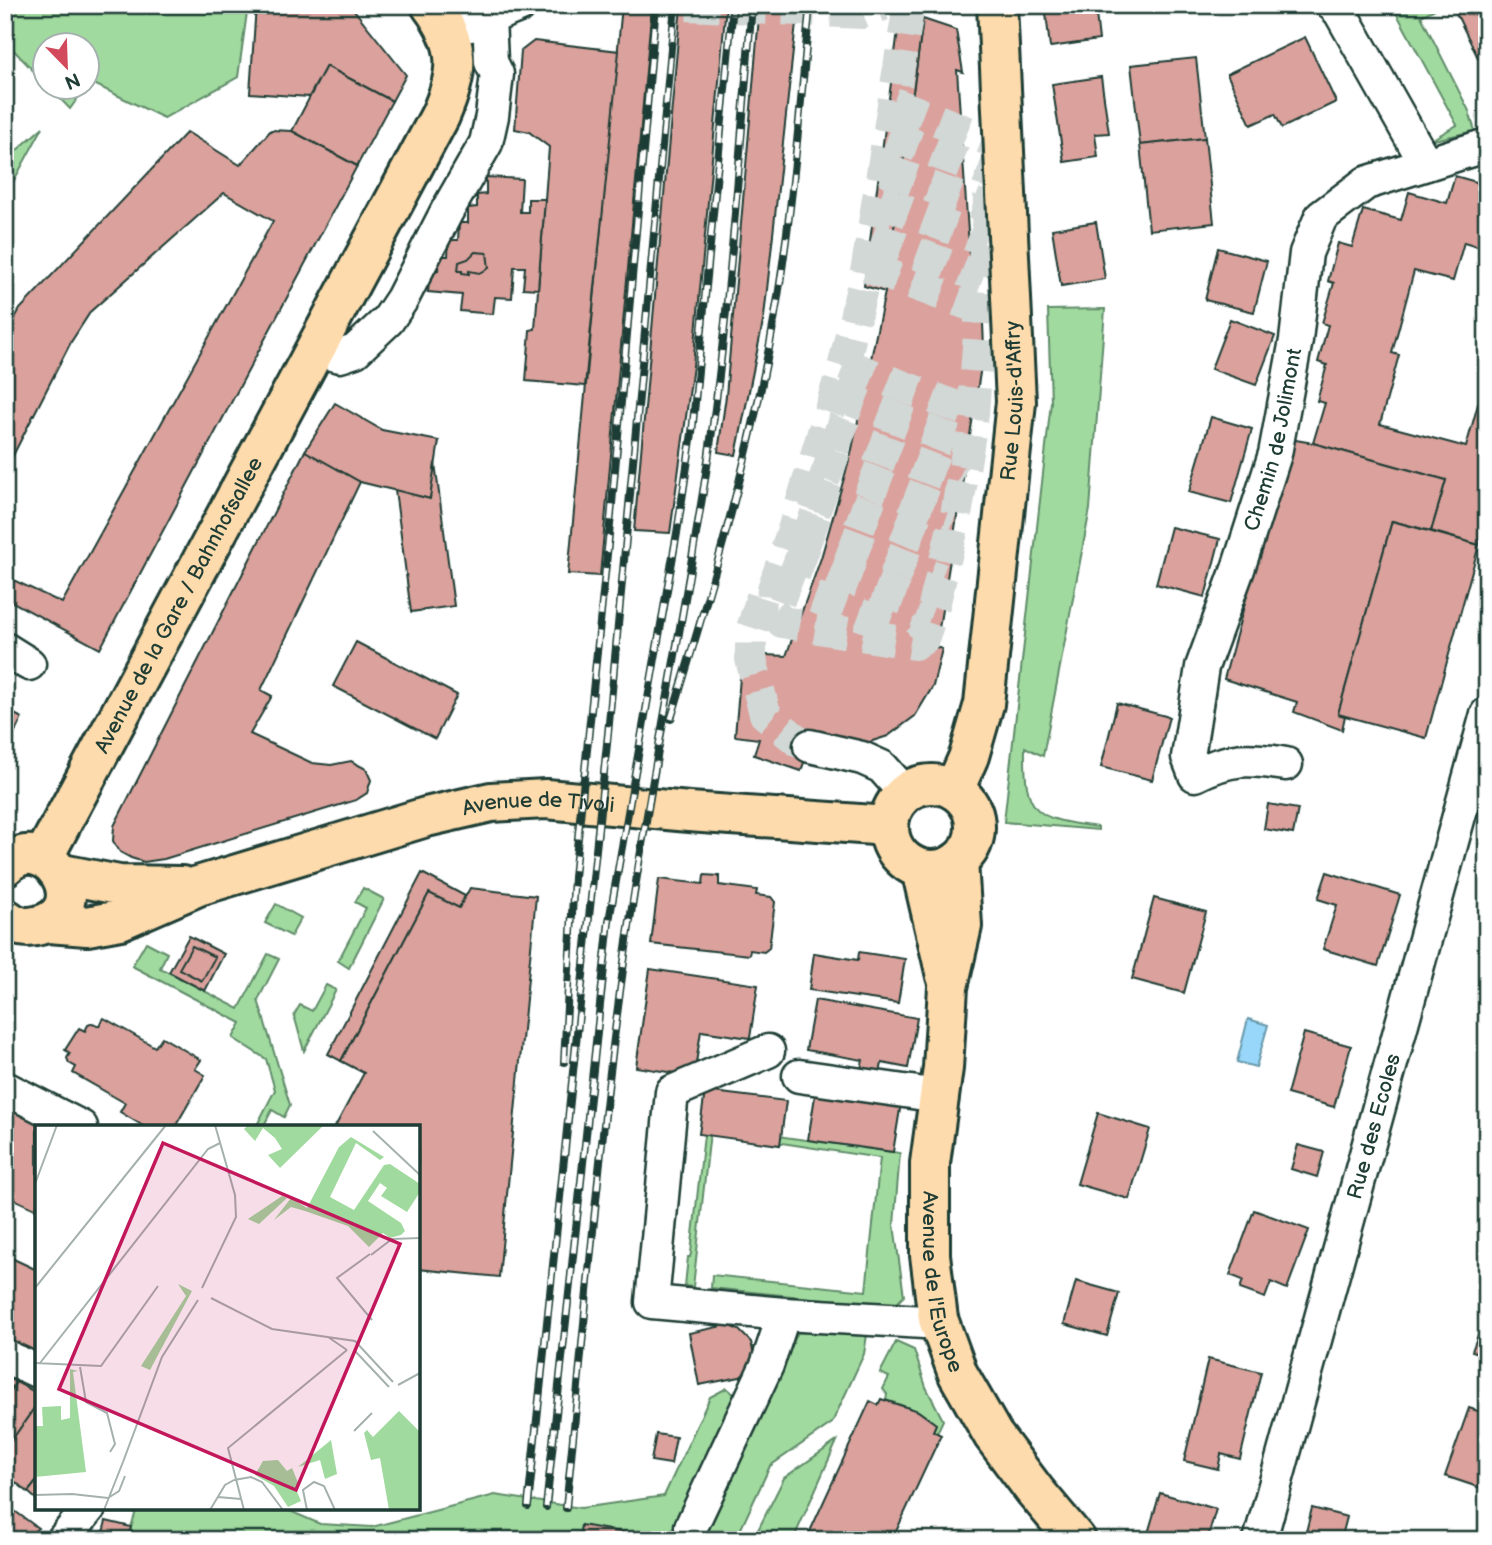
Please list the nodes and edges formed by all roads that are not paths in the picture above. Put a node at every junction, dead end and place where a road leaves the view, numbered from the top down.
1 (521, 5) edge
2 (997, 5) edge
3 (1333, 5) edge
4 (489, 17) junction
5 (441, 21) edge
6 (491, 62) junction
7 (1487, 145) edge
8 (1426, 164) junction
9 (314, 350) junction
10 (1487, 714) edge
11 (810, 746) tunnel mouth
12 (1286, 764) dead end
13 (954, 790) junction
14 (897, 809) junction
15 (958, 861) junction
16 (5, 866) edge
17 (52, 866) junction
18 (921, 869) junction
19 (198, 886) junction
20 (49, 923) junction
21 (7, 924) edge
22 (948, 987) junction
23 (768, 1051) dead end
24 (799, 1076) dead end
25 (5, 1088) edge
26 (939, 1096) junction
27 (77, 1125) edge
28 (784, 1314) junction
29 (938, 1320) junction
30 (5, 1356) edge
31 (35, 1370) edge
32 (87, 1510) edge
33 (691, 1527) dead end
34 (63, 1540) edge
35 (1076, 1540) edge
36 (1260, 1540) edge

1 - 4 street
2 - 13 main road, Rue Louis-d'Affry
3 - 8 street
4 - 5 street
4 - 6 street
5 - 6 street
5 - 9 main road, Avenue de la Gare / Bahnhofsallee
6 - 9 street
7 - 8 street, Chemin de Jolimont
8 - 12 street, Chemin de Jolimont
9 - 17 main road, Avenue de la Gare / Bahnhofsallee
10 - 36 street, Rue des Ecoles
11 - 14 street
13 - 14 main road
13 - 15 main road
14 - 18 main road
14 - 19 main road, Avenue de Tivoli
15 - 18 main road
15 - 22 main road, Avenue de l'Europe
16 - 17 main road, Avenue de Tivoli
17 - 19 main road, Avenue de Tivoli
17 - 20 main road
18 - 22 main road, Avenue de l'Europe
19 - 20 main road, Avenue de Tivoli
20 - 21 main road, Avenue de Tivoli
22 - 26 main road, Avenue de l'Europe
23 - 28 street
24 - 26 street
25 - 27 street
26 - 29 main road, Avenue de l'Europe
28 - 29 street
28 - 33 street
29 - 35 main road, Avenue de l'Europe
30 - 31 street
32 - 34 street

